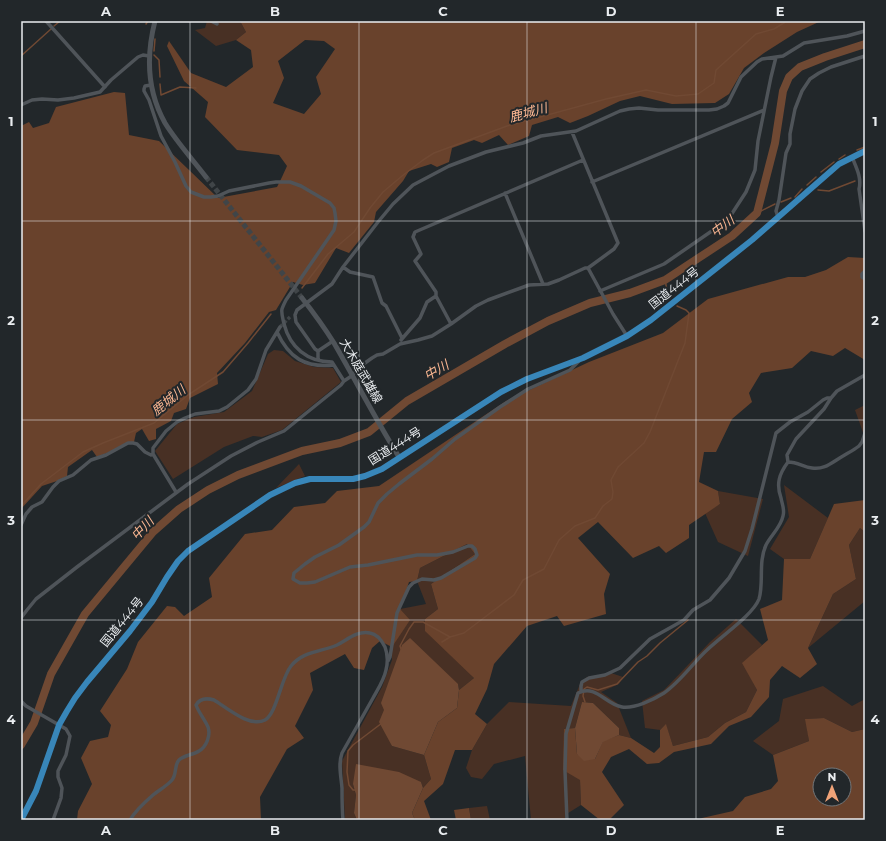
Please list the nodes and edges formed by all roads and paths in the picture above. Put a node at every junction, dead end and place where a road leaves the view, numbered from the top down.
1 (46, 21) edge
2 (155, 21) edge
3 (211, 21) edge
4 (217, 24) dead end
5 (865, 31) edge
6 (149, 56) junction
7 (865, 56) edge
8 (776, 57) junction
9 (151, 84) junction
10 (105, 87) junction
11 (21, 105) edge
12 (764, 110) junction
13 (572, 132) junction
14 (865, 151) edge
15 (852, 157) junction
16 (583, 160) junction
17 (206, 177) tunnel mouth
18 (592, 182) junction
19 (504, 193) junction
20 (778, 217) junction
21 (865, 231) edge
22 (343, 267) junction
23 (588, 268) junction
24 (865, 271) edge
25 (865, 279) edge
26 (543, 284) junction
27 (600, 291) junction
28 (436, 296) junction
29 (304, 300) junction
30 (295, 316) junction
31 (290, 317) tunnel mouth
32 (451, 324) junction
33 (280, 327) tunnel mouth
34 (277, 332) junction
35 (627, 336) junction
36 (402, 338) junction
37 (333, 341) junction
38 (400, 344) junction
39 (318, 352) junction
40 (583, 358) junction
41 (318, 360) junction
42 (334, 365) junction
43 (352, 375) junction
44 (865, 376) edge
45 (344, 381) junction
46 (830, 398) junction
47 (865, 433) edge
48 (153, 454) junction
49 (399, 457) junction
50 (788, 462) junction
51 (176, 492) junction
52 (21, 525) edge
53 (21, 618) edge
54 (388, 661) junction
55 (583, 691) junction
56 (21, 701) edge
57 (59, 725) junction
58 (21, 820) edge
59 (53, 820) edge
60 (130, 820) edge
61 (343, 820) edge
62 (567, 820) edge

1 - 10 street
2 - 6 main road
3 - 4 street
5 - 8 street
6 - 9 main road
6 - 10 street
7 - 20 street
8 - 12 street
8 - 13 street
9 - 17 main road
9 - 41 street
10 - 11 street
12 - 18 street
12 - 27 street
13 - 16 street
13 - 22 street
14 - 15 highway, 国道444号
15 - 20 highway, 国道444号
15 - 21 street
16 - 18 street
16 - 19 street
18 - 23 street
19 - 26 street
19 - 28 street
20 - 35 highway, 国道444号
22 - 29 street
22 - 36 street
23 - 26 street
23 - 27 street
24 - 25 street
26 - 32 street
27 - 35 street
28 - 32 street
28 - 36 street
29 - 30 street
29 - 37 main road, 大木庭武雄線
30 - 31 street
30 - 39 street
32 - 38 street
33 - 34 street
34 - 42 street
34 - 48 street
35 - 40 highway, 国道444号
36 - 38 street
37 - 39 street
37 - 43 main road, 大木庭武雄線
38 - 43 street
39 - 41 street
40 - 49 highway, 国道444号
40 - 54 street
41 - 42 street
42 - 45 street
43 - 45 street
43 - 49 main road, 大木庭武雄線
44 - 46 street
45 - 51 street
46 - 50 street
46 - 55 street
47 - 50 street
48 - 51 street
48 - 52 street
49 - 57 highway, 国道444号
50 - 55 street
51 - 53 street
54 - 60 street
54 - 61 street
55 - 62 street
56 - 57 street
57 - 58 highway, 国道444号
57 - 59 street

